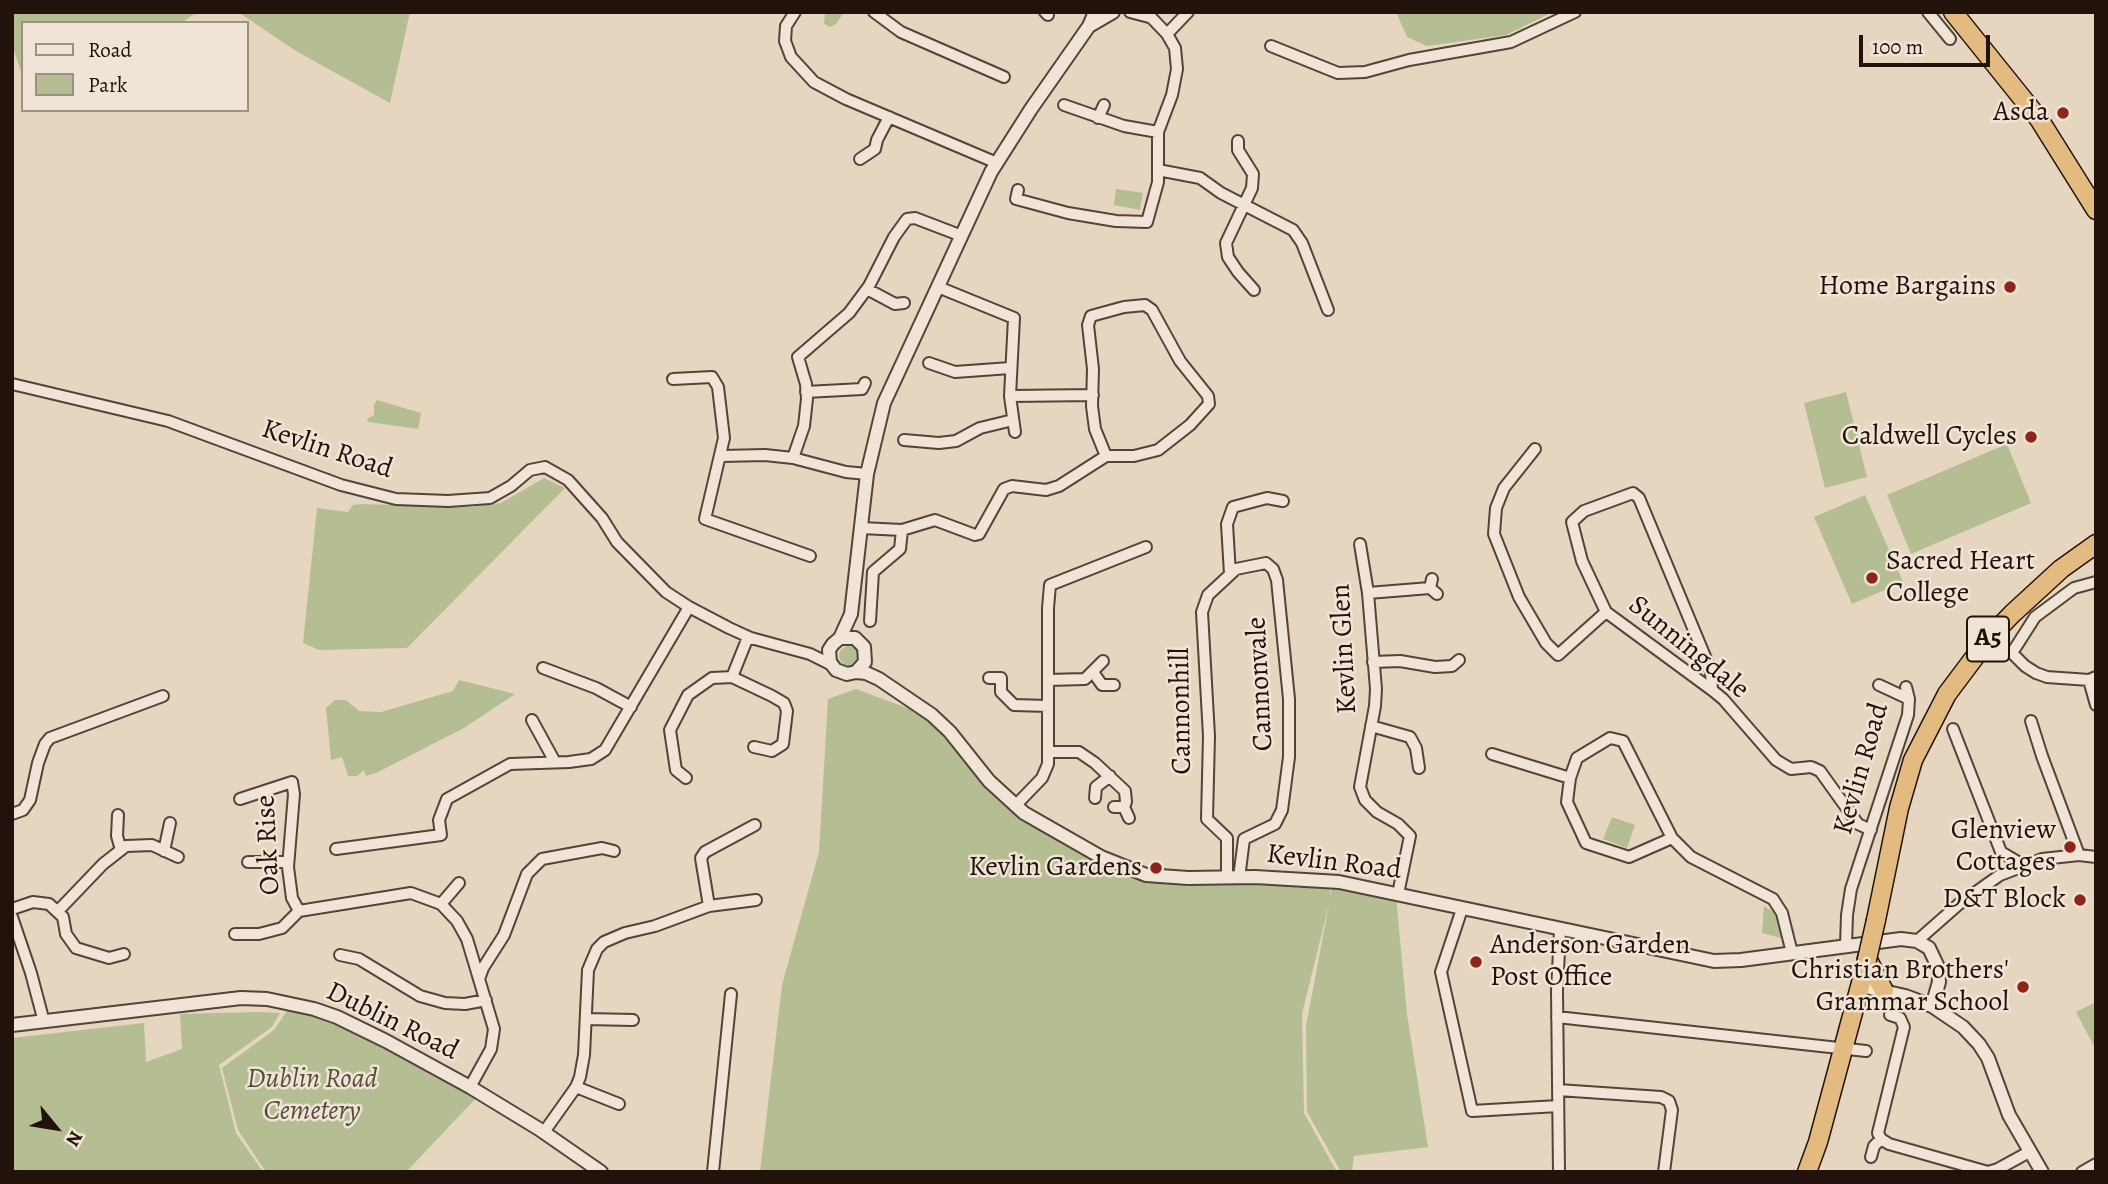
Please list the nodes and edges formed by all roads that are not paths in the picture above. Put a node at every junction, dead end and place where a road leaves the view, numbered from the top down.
1 (795, 12) edge
2 (874, 12) edge
3 (1095, 12) edge
4 (1114, 12) edge
5 (1130, 12) edge
6 (1188, 12) edge
7 (1575, 12) edge
8 (1928, 12) edge
9 (1954, 12) edge
10 (1147, 15) edge
11 (1089, 26) junction
12 (1167, 34) junction
13 (1950, 39) dead end
14 (1271, 46) dead end
15 (1004, 77) dead end
16 (1064, 105) dead end
17 (1104, 105) dead end
18 (889, 117) junction
19 (1098, 118) junction
20 (1158, 132) junction
21 (1238, 141) dead end
22 (860, 159) dead end
23 (997, 163) junction
24 (1158, 170) junction
25 (1018, 190) dead end
26 (1244, 204) junction
27 (2096, 210) edge
28 (962, 236) junction
29 (938, 287) junction
30 (867, 289) junction
31 (1254, 290) dead end
32 (904, 303) dead end
33 (1328, 310) dead end
34 (929, 363) dead end
35 (1010, 368) junction
36 (673, 379) dead end
37 (865, 383) dead end
38 (12, 384) edge
39 (806, 392) junction
40 (1093, 395) junction
41 (1010, 396) junction
42 (904, 440) dead end
43 (1535, 449) dead end
44 (722, 456) junction
45 (1106, 456) junction
46 (793, 458) junction
47 (867, 474) junction
48 (1283, 501) dead end
49 (861, 528) junction
50 (902, 530) junction
51 (1360, 544) dead end
52 (2096, 544) edge
53 (1146, 547) dead end
54 (810, 556) dead end
55 (1257, 564) joint
56 (1230, 574) junction
57 (2096, 582) edge
58 (1433, 587) dead end
59 (1368, 593) junction
60 (689, 607) junction
61 (1606, 612) junction
62 (851, 614) junction
63 (870, 621) dead end
64 (748, 637) junction
65 (840, 638) junction
66 (858, 640) junction
67 (829, 650) junction
68 (810, 654) junction
69 (866, 657) junction
70 (1103, 661) dead end
71 (1373, 662) junction
72 (832, 666) junction
73 (1455, 667) dead end
74 (543, 668) dead end
75 (856, 672) junction
76 (1093, 672) junction
77 (732, 677) junction
78 (989, 678) dead end
79 (879, 679) junction
80 (2092, 679) edge
81 (1048, 680) junction
82 (1114, 685) dead end
83 (1879, 685) dead end
84 (1712, 691) junction
85 (163, 696) dead end
86 (2096, 705) edge
87 (1048, 706) junction
88 (631, 707) junction
89 (532, 720) dead end
90 (2031, 721) dead end
91 (1371, 726) junction
92 (1953, 729) dead end
93 (754, 747) dead end
94 (1049, 751) junction
95 (1492, 754) dead end
96 (555, 762) junction
97 (1421, 770) dead end
98 (1110, 776) junction
99 (686, 778) dead end
100 (1570, 778) junction
101 (1095, 798) dead end
102 (240, 799) dead end
103 (1015, 806) junction
104 (1122, 811) dead end
105 (12, 814) edge
106 (118, 815) dead end
107 (170, 823) dead end
108 (755, 825) dead end
109 (1871, 830) junction
110 (1672, 838) junction
111 (336, 849) dead end
112 (121, 850) junction
113 (164, 851) junction
114 (614, 851) dead end
115 (2079, 855) junction
116 (177, 856) dead end
117 (2096, 857) edge
118 (248, 862) dead end
119 (289, 862) junction
120 (2023, 865) junction
121 (1233, 878) junction
122 (459, 883) dead end
123 (1398, 894) junction
124 (756, 901) dead end
125 (441, 904) junction
126 (709, 906) junction
127 (12, 909) edge
128 (1462, 909) junction
129 (58, 911) junction
130 (299, 911) junction
131 (12, 917) edge
132 (1560, 930) junction
133 (235, 934) dead end
134 (1917, 941) junction
135 (1846, 945) junction
136 (1792, 953) junction
137 (124, 954) dead end
138 (340, 956) dead end
139 (1867, 971) junction
140 (479, 979) junction
141 (1883, 991) junction
142 (731, 994) dead end
143 (485, 1000) junction
144 (1932, 1006) junction
145 (1854, 1012) junction
146 (1889, 1015) dead end
147 (1558, 1017) junction
148 (586, 1019) junction
149 (633, 1020) dead end
150 (44, 1022) junction
151 (12, 1025) edge
152 (1866, 1051) dead end
153 (470, 1087) junction
154 (576, 1087) junction
155 (1558, 1090) junction
156 (619, 1104) dead end
157 (1558, 1106) junction
158 (544, 1132) junction
159 (1881, 1139) junction
160 (2029, 1152) junction
161 (1871, 1157) dead end
162 (2096, 1164) edge
163 (601, 1172) edge
164 (713, 1172) edge
165 (1559, 1172) edge
166 (1664, 1172) edge
167 (1807, 1172) edge
168 (2042, 1172) edge
169 (2082, 1172) edge

1 - 18 street
2 - 15 street
3 - 11 street
4 - 11 street
5 - 10 street
6 - 12 street
7 - 14 street
8 - 13 street
9 - 27 highway
10 - 12 street
11 - 23 street
12 - 20 street
16 - 19 street
17 - 19 street
18 - 22 street
18 - 23 street
19 - 20 street
20 - 24 street
21 - 26 street
23 - 28 street
24 - 25 street
24 - 26 street
26 - 31 street
26 - 33 street
28 - 29 street
28 - 30 street
29 - 35 street
29 - 47 street
30 - 32 street
30 - 39 street
34 - 35 street
35 - 41 street
36 - 44 street
37 - 39 street
38 - 60 street, Kevlin Road
39 - 46 street
40 - 41 street
40 - 45 street
40 - 45 street
41 - 42 street
43 - 61 street
44 - 46 street
44 - 54 street
45 - 50 street
46 - 47 street
47 - 49 street
48 - 56 street
49 - 50 street
49 - 62 street
50 - 63 street
51 - 59 street, Kevlin Glen
52 - 139 highway, A5, bridge
53 - 81 street
55 - 56 street, Cannonhill
55 - 121 street, Cannonvale
56 - 121 street, Cannonhill
57 - 80 street
58 - 59 street
59 - 71 street, Kevlin Glen
60 - 64 street, Kevlin Road
60 - 88 street
61 - 84 street, Sunningdale
61 - 84 street, Sunningdale
62 - 65 street
62 - 66 street
64 - 68 street, Kevlin Road
64 - 77 street
65 - 66 street
65 - 67 street
66 - 69 street
67 - 68 street, Kevlin Road
67 - 72 street
68 - 72 street, Kevlin Road
69 - 75 street
69 - 79 street, Kevlin Road
70 - 76 street
71 - 73 street
71 - 91 street, Kevlin Glen
72 - 75 street
74 - 88 street
75 - 79 street, Kevlin Road
76 - 81 street
76 - 82 street
77 - 93 street
77 - 99 street
78 - 87 street
79 - 103 street, Kevlin Road
80 - 86 street
81 - 87 street
83 - 109 street, Kevlin Road
84 - 109 street, Sunningdale
85 - 105 street
87 - 94 street
88 - 96 street
89 - 96 street
90 - 115 street
91 - 97 street
91 - 123 street, Kevlin Glen
92 - 120 street
94 - 98 street
94 - 103 street
95 - 100 street
96 - 111 street
98 - 101 street
98 - 104 street
100 - 110 street
100 - 110 street
102 - 119 street, Oak Rise
103 - 121 street, Kevlin Road
106 - 112 street
107 - 113 street
108 - 126 street
109 - 135 street, Kevlin Road
110 - 136 street
112 - 113 street
112 - 129 street
113 - 116 street
114 - 140 street
115 - 117 street
115 - 120 street
118 - 119 street
119 - 130 street, Oak Rise
120 - 134 street
121 - 123 street, Kevlin Road
122 - 125 street
123 - 128 street, Kevlin Road
124 - 126 street
125 - 130 street
125 - 140 street
126 - 148 street
127 - 129 street
128 - 132 street, Kevlin Road
128 - 157 street
129 - 137 street
130 - 133 street
131 - 150 street
132 - 136 street, Kevlin Road
132 - 147 street
134 - 135 street, Kevlin Road
134 - 144 street
135 - 136 street, Kevlin Road
138 - 143 street
139 - 141 highway
139 - 145 highway, A5
140 - 143 street
141 - 144 street
141 - 145 highway
142 - 164 street
143 - 153 street
144 - 160 street
145 - 167 highway, A5
146 - 159 street
147 - 152 street
147 - 155 street
148 - 149 street
148 - 154 street
150 - 151 street, Dublin Road
150 - 153 street, Dublin Road
153 - 158 street, Dublin Road
154 - 156 street
154 - 158 street
155 - 157 street
155 - 166 street
157 - 165 street
158 - 163 street, Dublin Road
159 - 160 street
159 - 161 street
160 - 168 street
162 - 169 street

